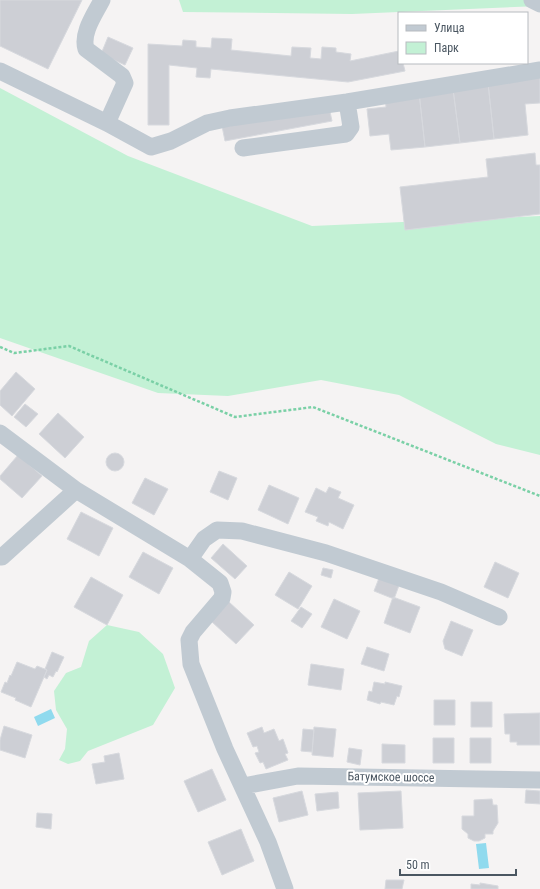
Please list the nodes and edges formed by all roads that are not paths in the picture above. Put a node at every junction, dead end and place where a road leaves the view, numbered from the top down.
1 (102, 0) edge
2 (532, 0) edge
3 (540, 4) edge
4 (0, 70) edge
5 (540, 70) edge
6 (347, 102) junction
7 (107, 123) junction
8 (243, 148) dead end
9 (0, 433) edge
10 (76, 490) junction
11 (0, 557) edge
12 (190, 559) junction
13 (499, 618) dead end
14 (540, 780) edge
15 (243, 786) junction
16 (285, 889) edge

1 - 7 street
2 - 3 street
4 - 7 street
5 - 6 street
6 - 7 street
6 - 8 street
9 - 10 street
10 - 11 street
10 - 12 street
12 - 13 street
12 - 15 street
14 - 15 street, Батумское шоссе
15 - 16 street

